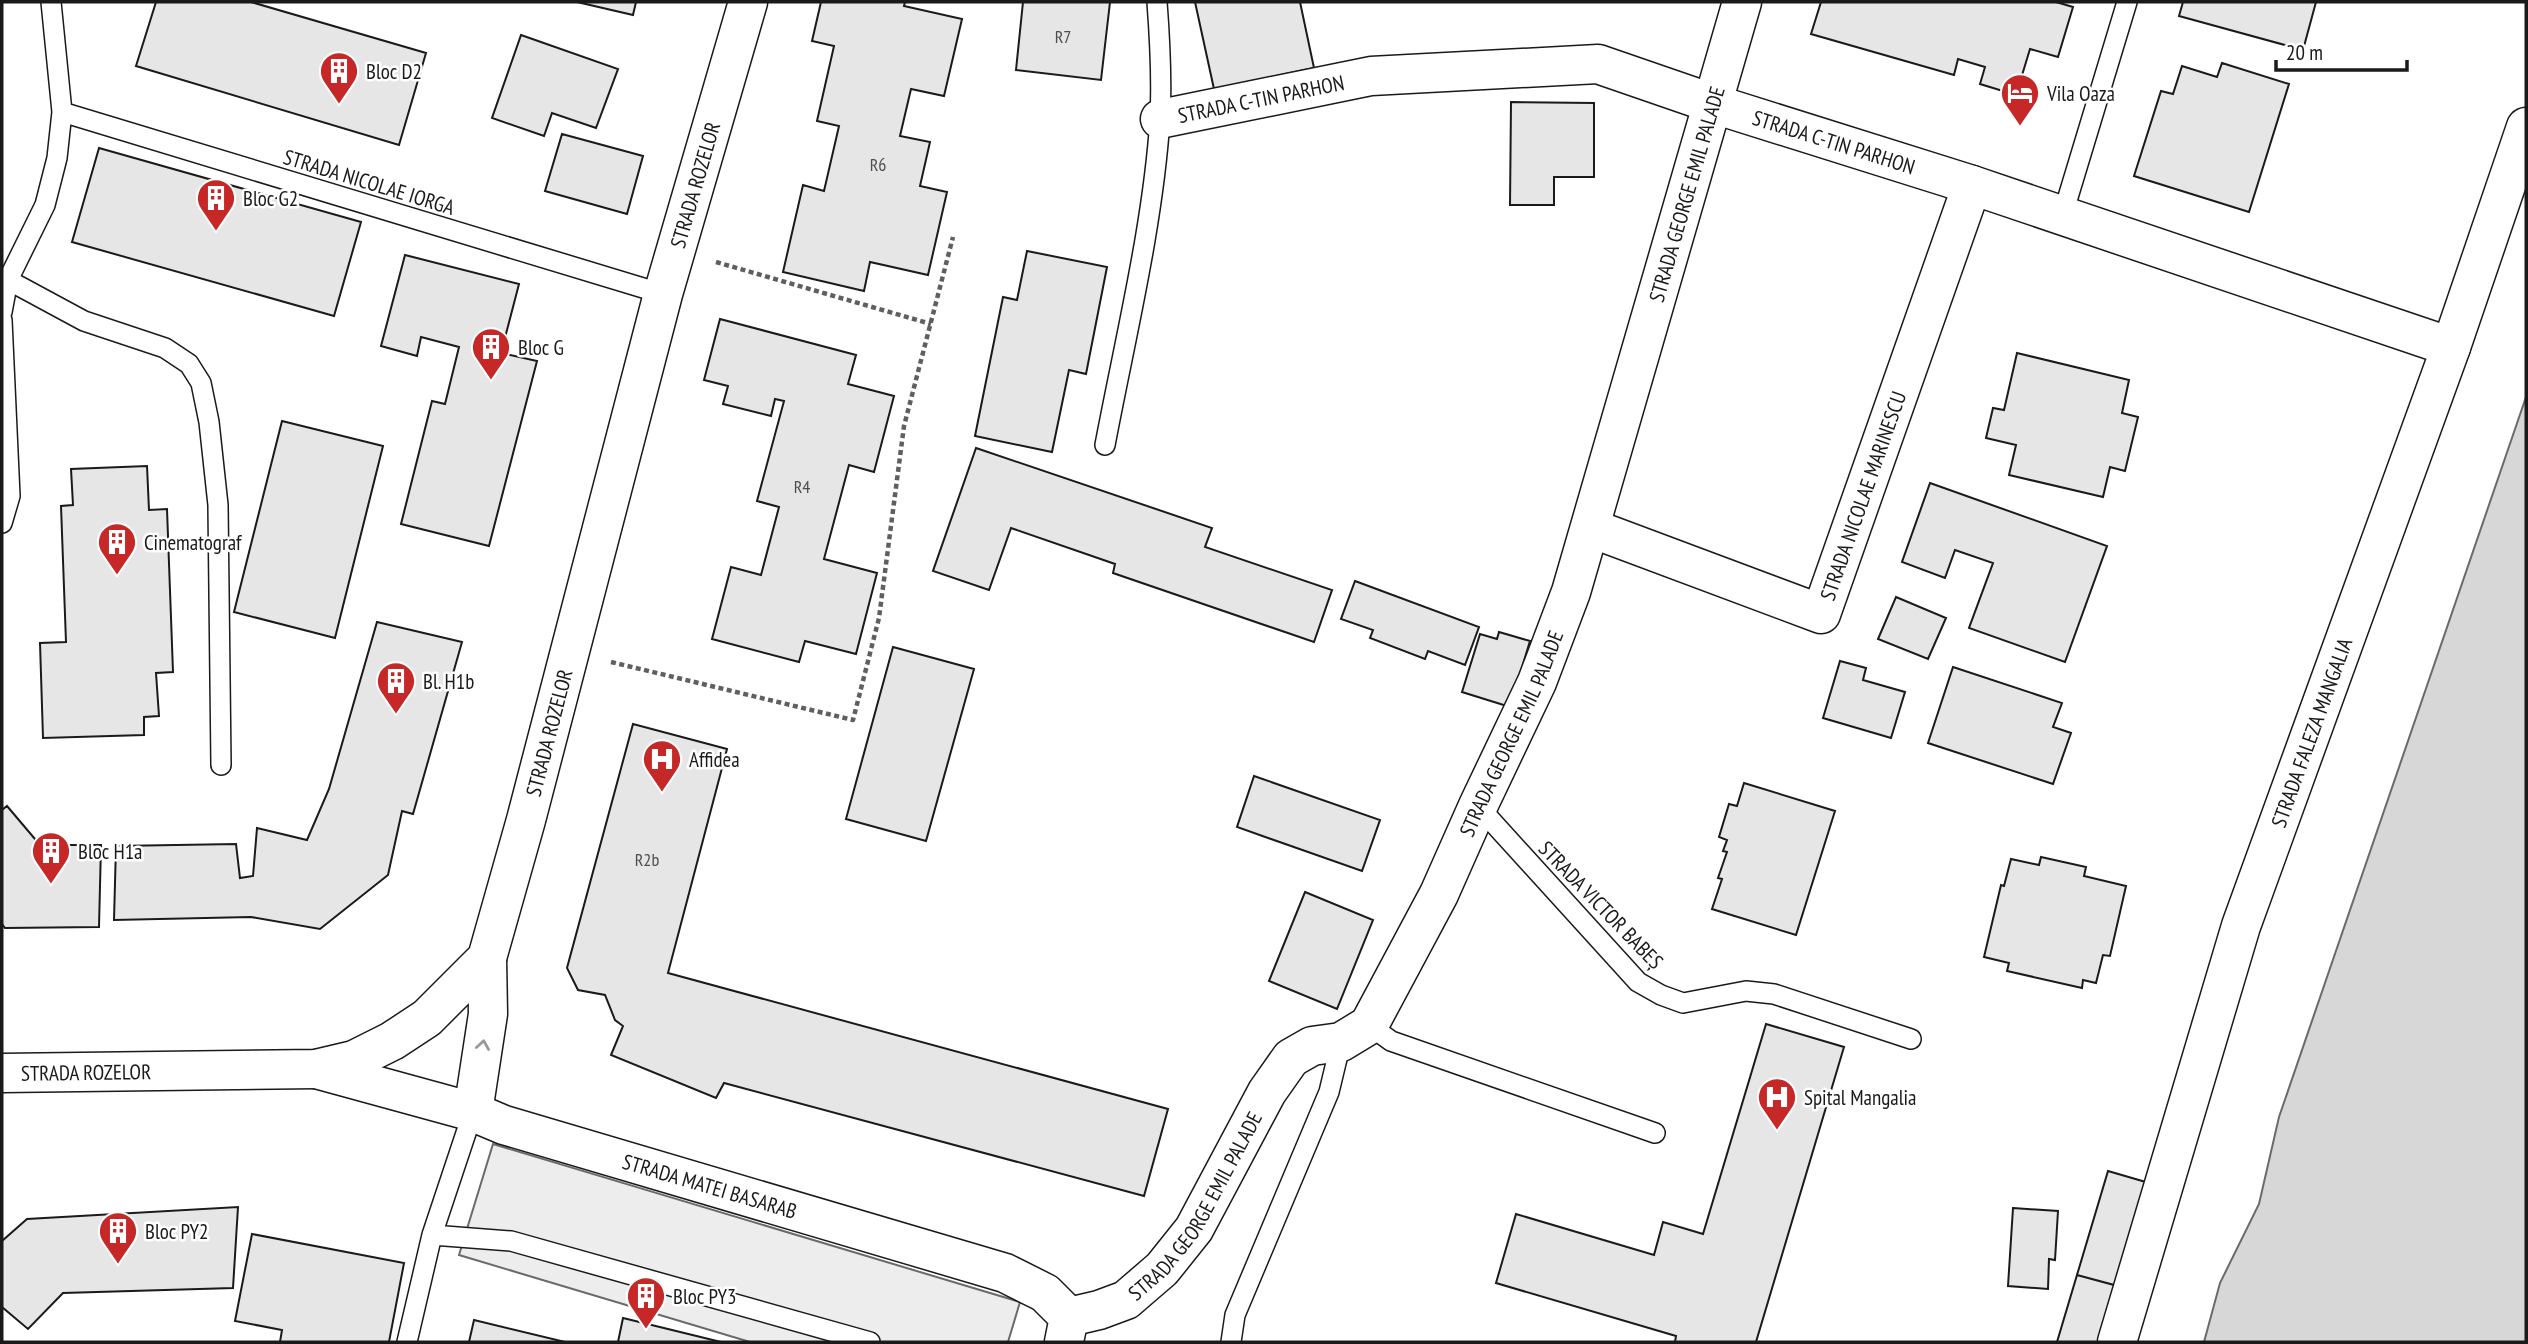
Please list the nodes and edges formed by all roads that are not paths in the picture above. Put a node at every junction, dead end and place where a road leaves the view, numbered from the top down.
1 (51, 2) edge
2 (748, 2) edge
3 (1157, 2) edge
4 (1742, 2) edge
5 (2127, 2) edge
6 (1714, 104) junction
7 (62, 112) junction
8 (1160, 119) junction
9 (2526, 127) edge
10 (1972, 185) junction
11 (2062, 217) junction
12 (8, 280) junction
13 (663, 294) junction
14 (2, 312) edge
15 (2, 320) edge
16 (2451, 347) junction
17 (1105, 445) dead end
18 (2, 523) edge
19 (1591, 528) junction
20 (221, 765) dead end
21 (1478, 806) junction
22 (487, 957) junction
23 (1355, 1033) junction
24 (1911, 1039) dead end
25 (316, 1069) junction
26 (2, 1073) edge
27 (473, 1112) junction
28 (1655, 1133) dead end
29 (432, 1235) junction
30 (1066, 1330) edge
31 (407, 1342) edge
32 (870, 1342) edge
33 (1231, 1342) edge
34 (2117, 1342) edge

1 - 7 lane
2 - 13 street, STRADA ROZELOR
3 - 8 lane
4 - 6 street, STRADA GEORGE EMIL PALADE
5 - 11 lane
6 - 8 street, STRADA C-TIN PARHON
6 - 10 street, STRADA C-TIN PARHON
6 - 19 street, STRADA GEORGE EMIL PALADE
7 - 12 lane
7 - 13 lane, STRADA NICOLAE IORGA
8 - 17 lane
9 - 16 street, STRADA FALEZA MANGALIA
10 - 11 street, STRADA C-TIN PARHON
10 - 19 street, STRADA NICOLAE MARINESCU
11 - 16 street, STRADA C-TIN PARHON
12 - 14 lane
12 - 20 lane
13 - 22 street, STRADA ROZELOR
15 - 18 lane
16 - 34 street, STRADA FALEZA MANGALIA
19 - 21 street, STRADA GEORGE EMIL PALADE
21 - 23 street, STRADA GEORGE EMIL PALADE
21 - 24 lane, STRADA VICTOR BABEȘ
22 - 25 street, STRADA ROZELOR
27 -> 22 street
23 - 28 lane
23 - 30 street, STRADA GEORGE EMIL PALADE
23 - 33 lane
25 - 26 street, STRADA ROZELOR
25 - 27 street, STRADA MATEI BASARAB
27 - 29 lane
27 - 30 street, STRADA MATEI BASARAB
29 - 31 lane
29 - 32 lane

